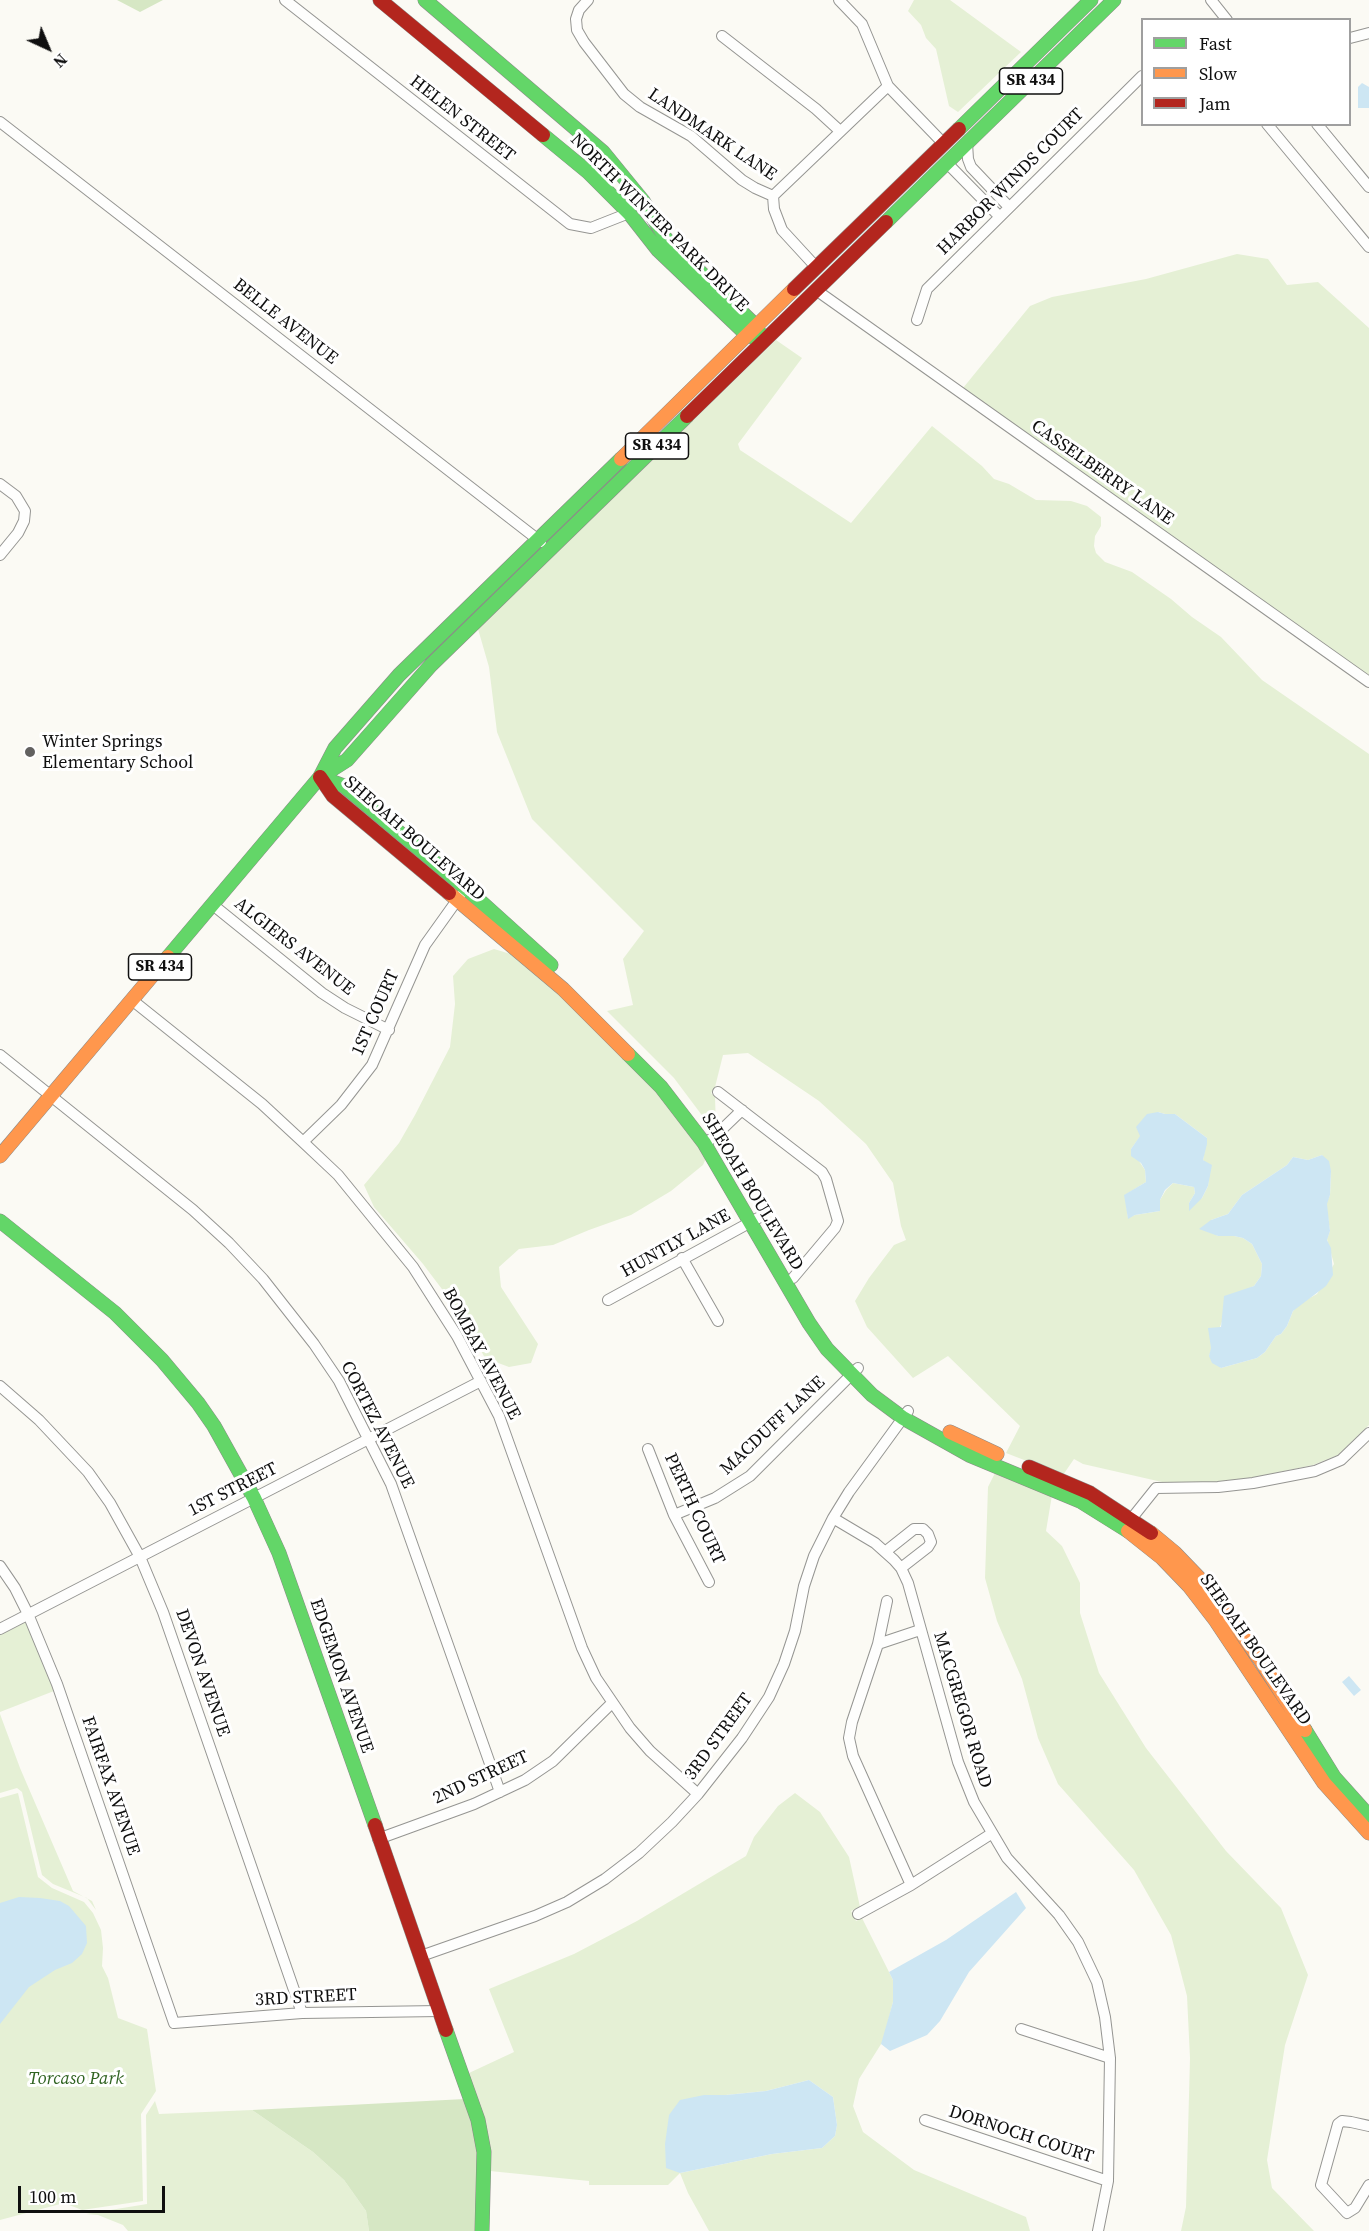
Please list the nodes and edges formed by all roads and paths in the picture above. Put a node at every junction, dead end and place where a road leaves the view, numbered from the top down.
1 (285, 0) edge
2 (380, 0) edge
3 (425, 0) edge
4 (588, 0) edge
5 (839, 0) edge
6 (1090, 0) edge
7 (1114, 0) edge
8 (1211, 0) edge
9 (1225, 18) edge
10 (1369, 33) edge
11 (722, 36) dead end
12 (1351, 38) edge
13 (1141, 78) edge
14 (888, 86) junction
15 (0, 122) edge
16 (1269, 126) edge
17 (1319, 126) edge
18 (960, 127) junction
19 (840, 131) junction
20 (943, 143) junction
21 (967, 143) junction
22 (947, 163) junction
23 (931, 179) junction
24 (987, 183) junction
25 (1369, 188) edge
26 (976, 193) junction
27 (773, 196) junction
28 (1009, 207) junction
29 (629, 213) junction
30 (999, 216) junction
31 (1369, 247) edge
32 (816, 267) junction
33 (816, 290) junction
34 (918, 320) dead end
35 (751, 330) junction
36 (764, 342) junction
37 (600, 477) junction
38 (0, 484) edge
39 (587, 514) junction
40 (537, 539) junction
41 (550, 549) junction
42 (0, 555) edge
43 (1369, 682) edge
44 (320, 777) junction
45 (466, 889) junction
46 (456, 900) junction
47 (213, 905) junction
48 (132, 1000) junction
49 (388, 1030) junction
50 (0, 1055) edge
51 (718, 1092) dead end
52 (51, 1096) junction
53 (742, 1110) junction
54 (709, 1140) junction
55 (303, 1142) junction
56 (0, 1156) edge
57 (755, 1219) junction
58 (0, 1221) edge
59 (682, 1258) junction
60 (794, 1278) junction
61 (608, 1300) dead end
62 (718, 1321) dead end
63 (854, 1372) junction
64 (480, 1381) junction
65 (0, 1386) edge
66 (906, 1414) junction
67 (1369, 1433) edge
68 (369, 1438) junction
69 (648, 1449) dead end
70 (254, 1498) junction
71 (674, 1515) junction
72 (833, 1518) junction
73 (1128, 1524) junction
74 (885, 1552) junction
75 (140, 1557) junction
76 (0, 1566) edge
77 (901, 1568) junction
78 (709, 1582) dead end
79 (887, 1600) dead end
80 (28, 1614) junction
81 (0, 1629) edge
82 (920, 1630) junction
83 (878, 1644) junction
84 (612, 1703) junction
85 (500, 1792) junction
86 (698, 1794) junction
87 (1369, 1816) edge
88 (1369, 1833) edge
89 (991, 1834) junction
90 (378, 1839) junction
91 (911, 1885) junction
92 (858, 1914) dead end
93 (421, 1956) junction
94 (440, 2011) junction
95 (302, 2013) junction
96 (174, 2024) joint
97 (1021, 2029) dead end
98 (1110, 2058) junction
99 (925, 2120) dead end
100 (1369, 2126) edge
101 (1108, 2181) junction
102 (1369, 2185) edge
103 (482, 2231) edge
104 (1098, 2231) edge

1 - 29 street, HELEN STREET
2 - 29 street, NORTH WINTER PARK DRIVE
3 - 35 street, NORTH WINTER PARK DRIVE
4 - 27 street, LANDMARK LANE
5 - 14 street
6 - 18 street, SR 434
7 - 21 street, SR 434
8 - 9 street
10 - 12 street
11 - 19 street
13 - 28 street, HARBOR WINDS COURT
14 - 19 street, LANDMARK LANE
14 - 20 street
15 - 40 street, BELLE AVENUE
16 - 31 street
17 - 25 street
18 - 20 street, SR 434
18 - 22 street
19 - 27 street, LANDMARK LANE
20 - 23 street
20 - 32 street, SR 434
21 - 22 street, SR 434
21 - 24 street
22 - 23 street, SR 434
22 - 26 street
23 - 33 street, SR 434
24 - 26 street
24 - 28 street
26 - 30 street
27 - 32 street
28 - 30 street, HARBOR WINDS COURT
29 - 35 street, NORTH WINTER PARK DRIVE
30 - 34 street, HARBOR WINDS COURT
32 - 35 street, SR 434
33 - 36 street, SR 434
33 - 43 street, CASSELBERRY LANE
35 - 36 street, NORTH WINTER PARK DRIVE
35 - 37 street, SR 434
36 - 39 street, SR 434
37 - 39 street
37 - 40 street, SR 434
38 - 42 street
39 - 41 street, SR 434
40 - 41 street, BELLE AVENUE
40 - 44 street, SR 434
41 - 44 street, SR 434
44 - 45 street, SHEOAH BOULEVARD
44 - 46 street, SHEOAH BOULEVARD
44 - 47 street, SR 434
45 - 46 street, 1ST COURT
45 - 54 street, SHEOAH BOULEVARD
46 - 49 street, 1ST COURT
46 - 54 street, SHEOAH BOULEVARD
47 - 48 street, SR 434
47 - 49 street, ALGIERS AVENUE
48 - 52 street, SR 434
48 - 55 street, BOMBAY AVENUE
49 - 55 street, 1ST COURT
50 - 52 street, CORTEZ AVENUE
51 - 53 street
52 - 56 street, SR 434
52 - 68 street, CORTEZ AVENUE
53 - 54 street
53 - 60 street
54 - 57 street, SHEOAH BOULEVARD
55 - 64 street, BOMBAY AVENUE
57 - 59 street, HUNTLY LANE
57 - 60 street, SHEOAH BOULEVARD
57 - 63 street, SHEOAH BOULEVARD
58 - 70 street, EDGEMON AVENUE
59 - 61 street, HUNTLY LANE
59 - 62 street
60 - 63 street, SHEOAH BOULEVARD
63 - 66 street, SHEOAH BOULEVARD
63 - 71 street, MACDUFF LANE
64 - 68 street, 1ST STREET
64 - 84 street, BOMBAY AVENUE
65 - 75 street, DEVON AVENUE
66 - 72 street, 3RD STREET
66 - 73 street, SHEOAH BOULEVARD
67 - 73 street
68 - 70 street, 1ST STREET
68 - 85 street, CORTEZ AVENUE
69 - 71 street, PERTH COURT
70 - 75 street, 1ST STREET
70 - 90 street, EDGEMON AVENUE
71 - 78 street, PERTH COURT
72 - 74 street, MACGREGOR ROAD
72 - 86 street, 3RD STREET
73 - 87 street, SHEOAH BOULEVARD
73 - 88 street, SHEOAH BOULEVARD
74 - 77 street, MACGREGOR ROAD
74 - 77 street
75 - 80 street, 1ST STREET
75 - 95 street, DEVON AVENUE
76 - 80 street, FAIRFAX AVENUE
77 - 82 street, MACGREGOR ROAD
79 - 83 street
80 - 81 street, 1ST STREET
80 - 96 street, FAIRFAX AVENUE
82 - 83 street
82 - 89 street, MACGREGOR ROAD
83 - 91 street
84 - 85 street, 2ND STREET
84 - 86 street, BOMBAY AVENUE
85 - 90 street, 2ND STREET
86 - 93 street, 3RD STREET
89 - 91 street
89 - 98 street, MACGREGOR ROAD
90 - 93 street, EDGEMON AVENUE
91 - 92 street
93 - 94 street, EDGEMON AVENUE
94 - 95 street, 3RD STREET
94 - 103 street, EDGEMON AVENUE
95 - 96 street, 3RD STREET
97 - 98 street
98 - 101 street, MACGREGOR ROAD
99 - 101 street, DORNOCH COURT
100 - 102 street
101 - 104 street, MACGREGOR ROAD

